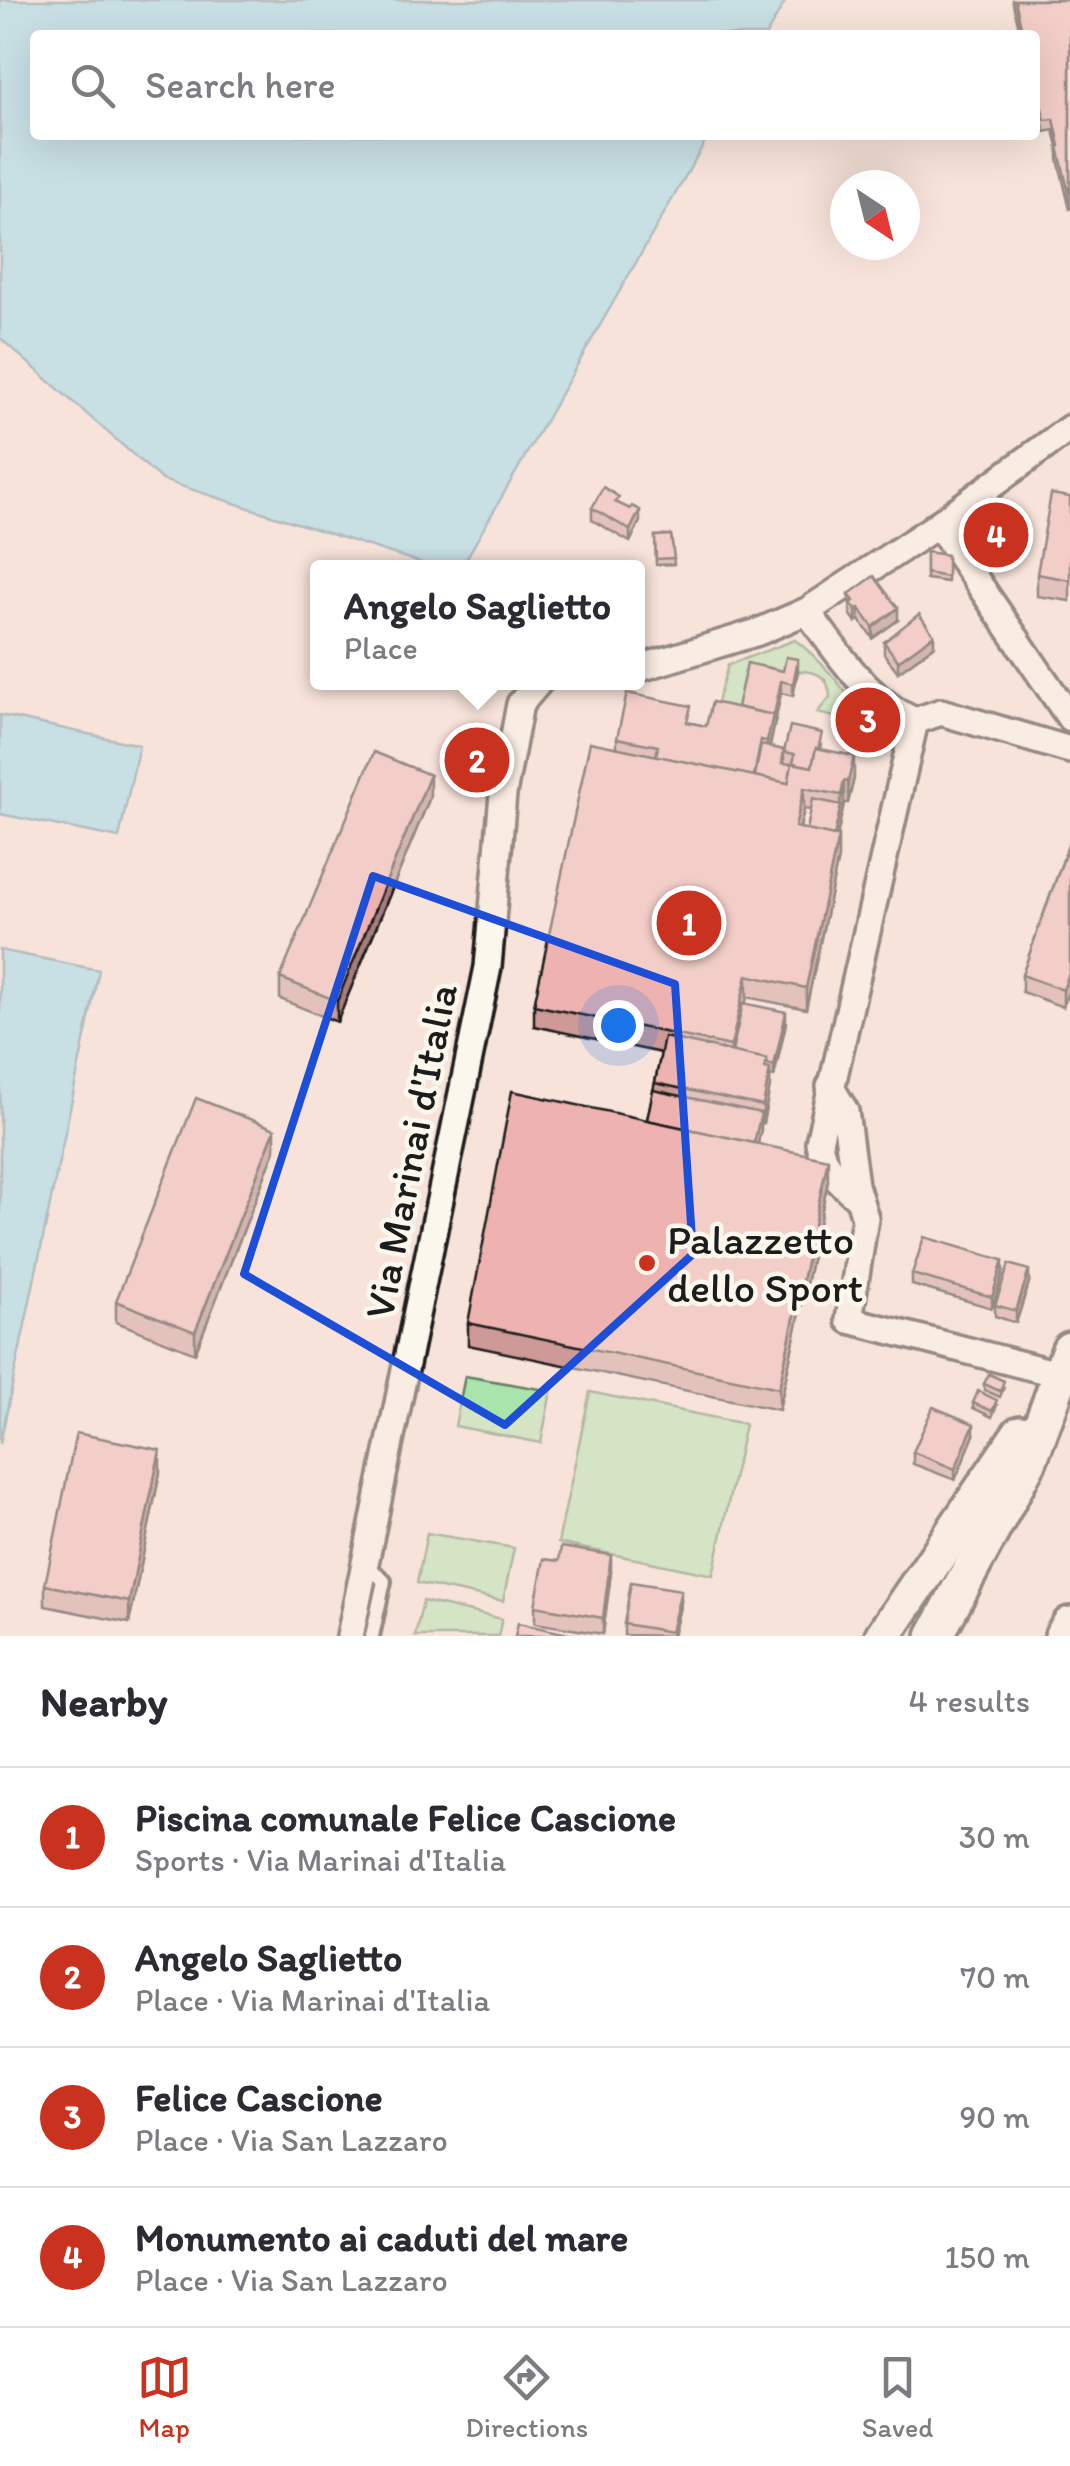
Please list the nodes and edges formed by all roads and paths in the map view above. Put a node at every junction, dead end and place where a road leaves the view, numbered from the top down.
1 (1070, 428) edge
2 (938, 524) junction
3 (807, 611) junction
4 (645, 667) edge
5 (532, 690) edge
6 (1070, 718) edge
7 (915, 720) junction
8 (1070, 750) edge
9 (1064, 1362) edge
10 (366, 1564) junction
11 (1070, 1625) edge
12 (350, 1636) edge
13 (372, 1636) edge
14 (882, 1636) edge
15 (935, 1636) edge
16 (1063, 1636) edge

1 - 2 street
2 - 3 street
2 - 6 street
3 - 4 street
3 - 7 street
5 - 10 street, Via Marinai d'Italia
7 - 8 street
7 - 9 street
9 - 14 street
9 - 15 street
10 - 12 street, Via Marinai d'Italia
10 - 13 lane
11 - 16 street

